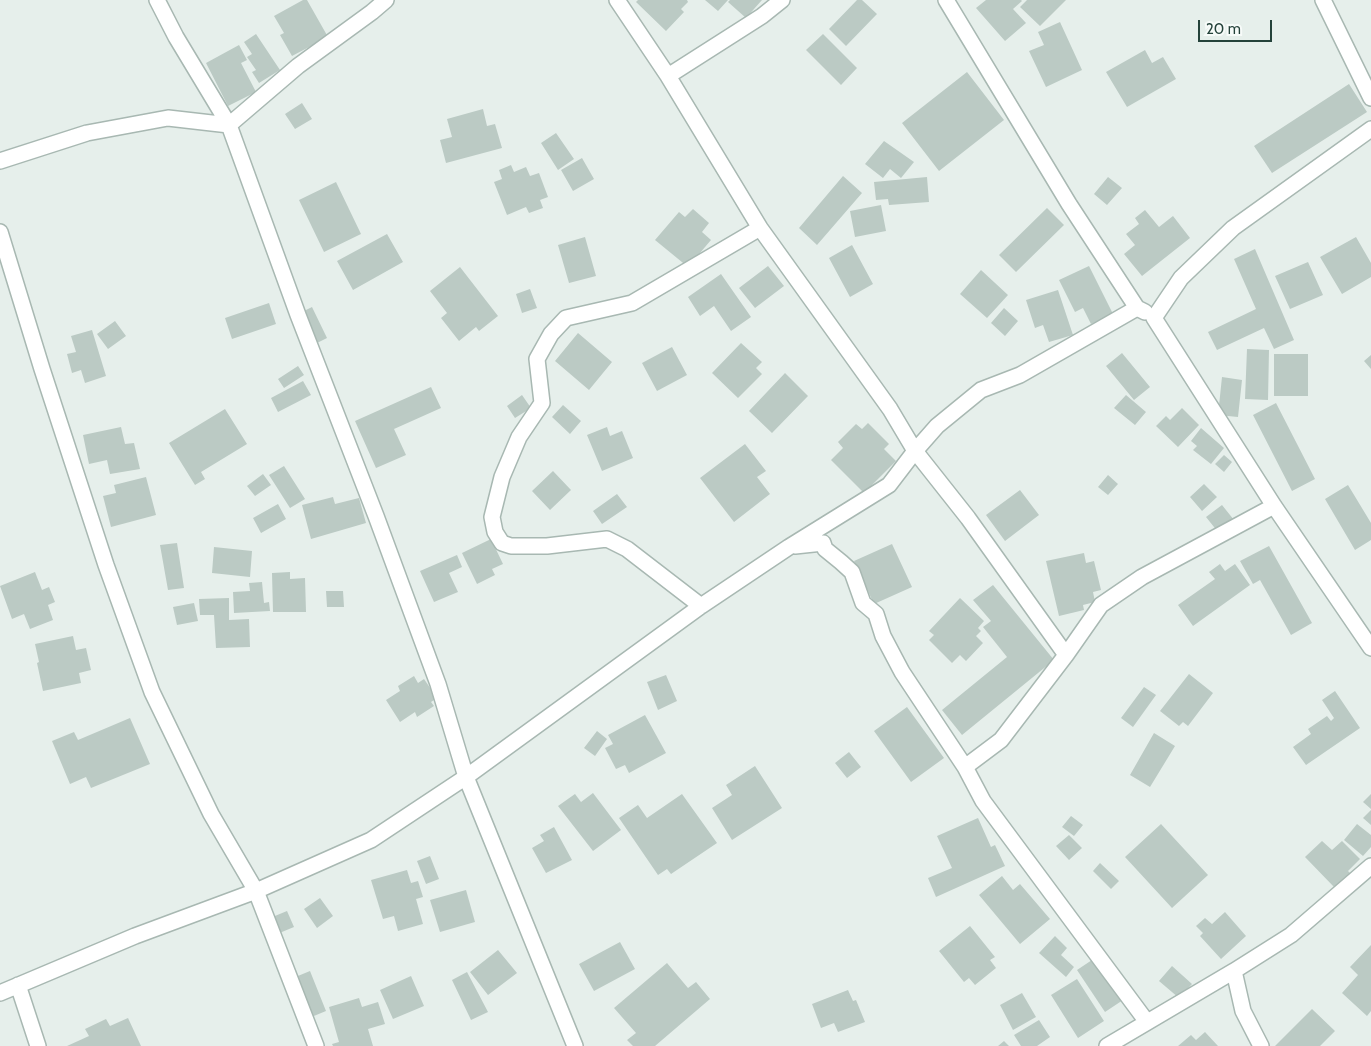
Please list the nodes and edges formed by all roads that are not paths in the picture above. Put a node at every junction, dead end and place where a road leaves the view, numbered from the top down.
1 (158, 0) edge
2 (386, 0) edge
3 (617, 0) edge
4 (782, 0) edge
5 (946, 0) edge
6 (1323, 0) edge
7 (668, 76) junction
8 (1371, 98) edge
9 (229, 125) junction
10 (1371, 129) edge
11 (0, 161) edge
12 (760, 228) junction
13 (0, 232) edge
14 (1137, 308) junction
15 (1154, 318) junction
16 (915, 451) junction
17 (1274, 506) junction
18 (789, 547) junction
19 (701, 606) junction
20 (1371, 648) edge
21 (1066, 655) junction
22 (965, 767) junction
23 (466, 777) junction
24 (1371, 866) edge
25 (256, 891) junction
26 (1234, 971) junction
27 (18, 985) junction
28 (0, 993) edge
29 (1147, 1022) junction
30 (38, 1046) edge
31 (316, 1046) edge
32 (575, 1046) edge
33 (1107, 1046) edge
34 (1261, 1046) edge

1 - 9 street
2 - 9 street
3 - 7 street
4 - 7 street
5 - 14 street
6 - 8 street
7 - 12 street
9 - 11 street
9 - 23 street
10 - 15 street
12 - 16 street
12 - 19 street
13 - 25 street
14 - 15 street
14 - 16 street
15 - 17 street
16 - 18 street
16 - 21 street
17 - 20 street
17 - 21 street
18 - 19 street
18 - 22 street
19 - 23 street
21 - 22 street
22 - 29 street
23 - 25 street
23 - 32 street
24 - 26 street
25 - 27 street
25 - 31 street
26 - 29 street
26 - 34 street
27 - 28 street
27 - 30 street
29 - 33 street

